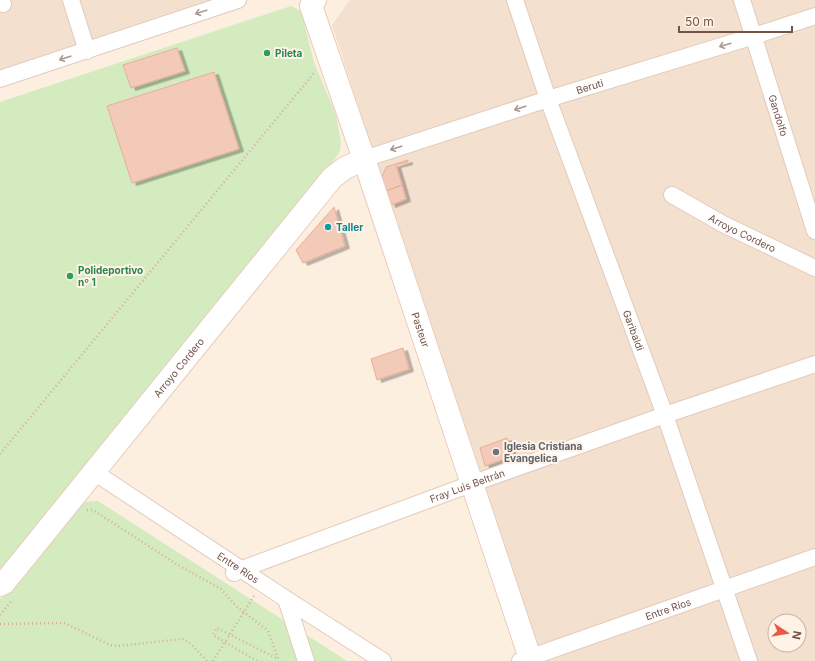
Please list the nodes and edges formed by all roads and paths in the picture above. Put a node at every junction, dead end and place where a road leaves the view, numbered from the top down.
1 (71, 0) edge
2 (238, 0) edge
3 (515, 0) edge
4 (742, 0) edge
5 (312, 2) edge
6 (815, 16) edge
7 (754, 36) junction
8 (87, 51) junction
9 (328, 56) junction
10 (0, 79) edge
11 (548, 99) junction
12 (364, 159) junction
13 (672, 195) dead end
14 (815, 231) edge
15 (815, 268) edge
16 (815, 364) edge
17 (665, 415) junction
18 (0, 454) edge
19 (92, 475) junction
20 (471, 484) junction
21 (83, 512) dead end
22 (815, 557) edge
23 (238, 571) junction
24 (258, 589) junction
25 (724, 589) junction
26 (7, 591) edge
27 (288, 605) junction
28 (244, 611) junction
29 (0, 615) edge
30 (0, 624) edge
31 (230, 634) junction
32 (225, 642) junction
33 (279, 660) edge
34 (527, 660) edge
35 (207, 661) edge
36 (213, 661) edge
37 (257, 661) edge
38 (306, 661) edge
39 (366, 661) edge
40 (383, 661) edge
41 (749, 661) edge

1 - 8 street
2 -> 8 street
3 - 11 street, Garibaldi
4 - 7 street, Gandolfo
5 - 9 street, Pasteur
6 - 7 street, Beruti
7 -> 11 street, Beruti
7 - 14 street, Gandolfo
8 -> 10 street
9 - 12 street, Pasteur
9 - 18 path
11 -> 12 street, Beruti
11 - 17 street, Garibaldi
12 - 19 street, Arroyo Cordero
12 - 20 street, Pasteur
13 - 15 street, Arroyo Cordero
16 - 17 street, Fray Luis Beltrán
17 - 20 street, Fray Luis Beltrán
17 - 25 street, Garibaldi
19 - 23 street, Entre Ríos
19 - 26 street, Arroyo Cordero
20 - 23 street, Fray Luis Beltrán
20 - 34 street, Pasteur
21 - 28 path
22 - 25 street, Entre Ríos
23 - 24 street, Entre Ríos
23 - 27 street, Entre Ríos
24 - 27 street, Entre Ríos
24 - 28 path
25 - 34 street, Entre Ríos
25 - 41 street, Garibaldi
26 - 29 path
27 - 38 street
27 - 39 street, Entre Ríos
27 - 40 street, Entre Ríos
28 - 31 path
28 - 33 path
30 - 35 path
31 - 32 path
31 - 32 path
31 - 33 path
32 - 36 path
32 - 37 path

